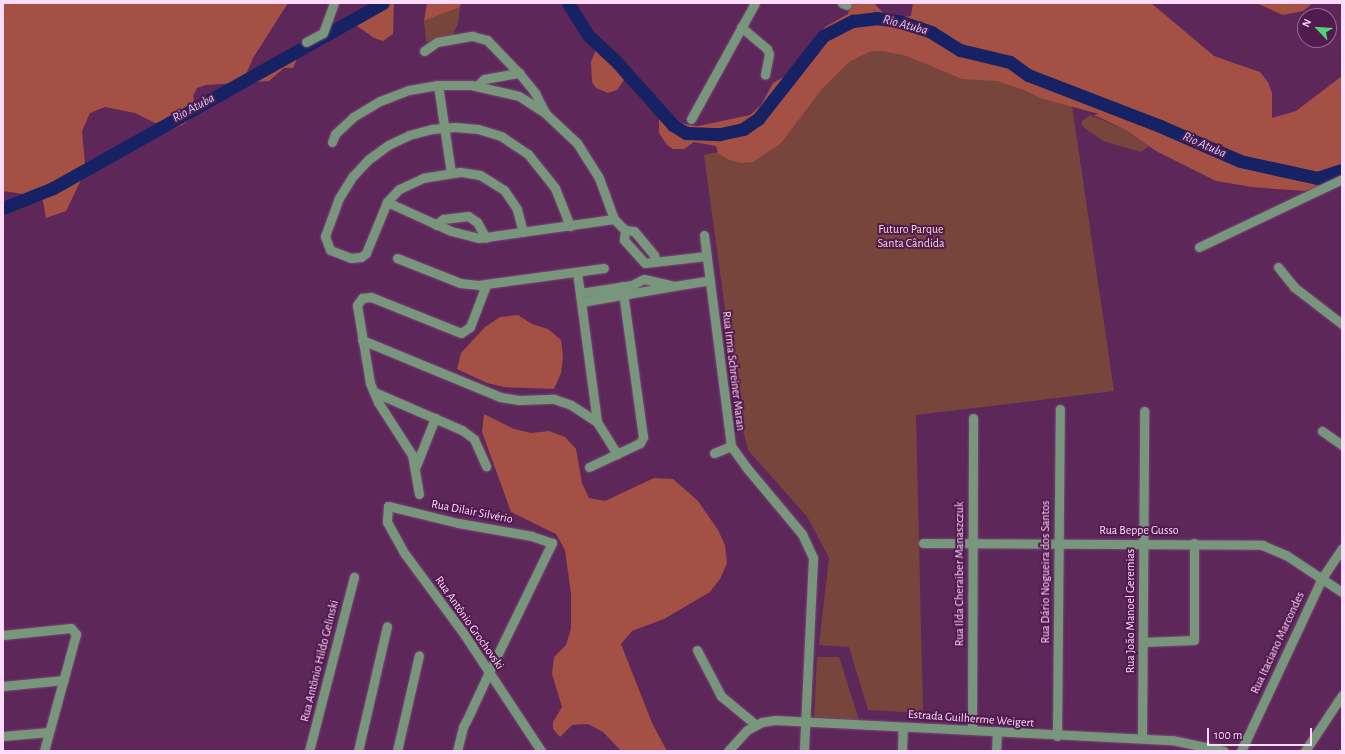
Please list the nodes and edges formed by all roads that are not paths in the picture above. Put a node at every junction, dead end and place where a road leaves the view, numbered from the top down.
1 (334, 3) edge
2 (755, 3) edge
3 (741, 27) junction
4 (306, 42) dead end
5 (424, 51) dead end
6 (519, 73) junction
7 (765, 75) dead end
8 (438, 85) junction
9 (477, 86) junction
10 (545, 113) junction
11 (691, 119) dead end
12 (443, 128) junction
13 (332, 142) dead end
14 (451, 173) junction
15 (1342, 180) edge
16 (386, 202) junction
17 (614, 219) junction
18 (436, 225) junction
19 (570, 226) junction
20 (625, 230) junction
21 (523, 232) junction
22 (704, 235) dead end
23 (486, 238) junction
24 (1199, 247) dead end
25 (707, 256) junction
26 (397, 258) dead end
27 (656, 262) junction
28 (1278, 267) dead end
29 (604, 268) dead end
30 (578, 272) junction
31 (649, 279) junction
32 (710, 280) junction
33 (486, 285) junction
34 (674, 286) junction
35 (623, 291) junction
36 (649, 291) junction
37 (581, 298) junction
38 (1342, 324) edge
39 (362, 340) junction
40 (374, 392) junction
41 (1060, 409) dead end
42 (1144, 411) dead end
43 (435, 418) junction
44 (973, 418) dead end
45 (596, 422) junction
46 (1322, 431) dead end
47 (1342, 445) edge
48 (731, 446) junction
49 (714, 453) dead end
50 (617, 454) junction
51 (416, 466) junction
52 (486, 466) dead end
53 (589, 467) dead end
54 (419, 494) dead end
55 (388, 506) joint
56 (923, 542) dead end
57 (973, 543) junction
58 (1059, 543) junction
59 (1143, 543) junction
60 (1194, 543) junction
61 (1342, 548) edge
62 (354, 577) dead end
63 (1322, 578) junction
64 (1342, 592) edge
65 (387, 626) dead end
66 (3, 635) edge
67 (1142, 642) junction
68 (697, 650) dead end
69 (419, 655) dead end
70 (490, 672) junction
71 (64, 680) junction
72 (3, 686) edge
73 (1342, 695) edge
74 (806, 722) junction
75 (755, 724) junction
76 (903, 726) junction
77 (972, 730) junction
78 (997, 731) junction
79 (49, 732) junction
80 (3, 736) edge
81 (1057, 736) junction
82 (1142, 738) junction
83 (44, 751) edge
84 (309, 751) edge
85 (358, 751) edge
86 (397, 751) edge
87 (457, 751) edge
88 (541, 751) edge
89 (728, 751) edge
90 (804, 751) edge
91 (902, 751) edge
92 (996, 751) edge
93 (1224, 751) edge
94 (1241, 751) edge
95 (1304, 751) edge

1 - 4 street
2 - 3 street
3 - 7 street
3 - 11 street
5 - 6 street
6 - 9 street
6 - 10 street
8 - 9 street
8 - 12 street
8 - 13 street
9 - 10 street
10 - 17 street
12 - 14 street
12 - 16 street
12 - 19 street
14 - 16 street
14 - 21 street
15 - 24 street
16 - 18 street
17 - 19 street
17 - 20 street
18 - 23 street
18 - 23 street
19 - 21 street
20 - 27 street
20 - 27 street
21 - 23 street
22 - 25 street, Rua Irma Schreiner Maran
25 - 27 street
25 - 32 street, Rua Irma Schreiner Maran
26 - 33 street
28 - 38 street
29 - 30 street
30 - 33 street
30 - 37 street
31 - 34 street
31 - 35 street
31 - 36 street
32 - 34 street
32 - 48 street, Rua Irma Schreiner Maran
33 - 39 street
34 - 36 street
35 - 36 street
35 - 37 street
35 - 50 street
37 - 45 street
39 - 40 street
39 - 45 street
40 - 43 street
40 - 51 street
41 - 58 street, Rua Dário Nogueira dos Santos
42 - 59 street, Rua João Manoel Geremias
43 - 51 street
43 - 52 street
44 - 57 street, Rua Ilda Cheraiber Manaszczuk
45 - 50 street
46 - 47 street
48 - 49 street
48 - 74 street, Rua Irma Schreiner Maran
50 - 53 street
51 - 54 street
55 - 70 street, Rua Antônio Grochovski
55 - 70 street, Rua Dilair Silvério
56 - 57 street, Rua Beppe Gusso
57 - 58 street, Rua Beppe Gusso
57 - 77 street, Rua Ilda Cheraiber Manaszczuk
58 - 59 street, Rua Beppe Gusso
58 - 81 street, Rua Dário Nogueira dos Santos
59 - 60 street, Rua Beppe Gusso
59 - 67 street, Rua João Manoel Geremias
60 - 63 street, Rua Beppe Gusso
60 - 67 street
61 - 63 street, Rua Itaciano Marcondes
62 - 84 street, Rua Antônio Hildo Gelinski
63 - 64 street, Rua Beppe Gusso
63 - 94 street, Rua Itaciano Marcondes
65 - 85 street
66 - 71 street
67 - 82 street, Rua João Manoel Geremias
68 - 75 street
69 - 86 street
70 - 87 street
70 - 88 street, Rua Antônio Grochovski
71 - 72 street
71 - 79 street
73 - 95 street
74 - 75 street, Estrada Guilherme Weigert
74 - 76 street, Estrada Guilherme Weigert
74 - 90 street, Rua Irma Schreiner Maran
75 - 89 street, Estrada Guilherme Weigert
76 - 77 street, Estrada Guilherme Weigert
76 - 91 street
77 - 78 street, Estrada Guilherme Weigert
78 - 81 street, Estrada Guilherme Weigert
78 - 92 street
79 - 80 street
79 - 83 street
81 - 82 street, Estrada Guilherme Weigert
82 - 93 street, Estrada Guilherme Weigert

